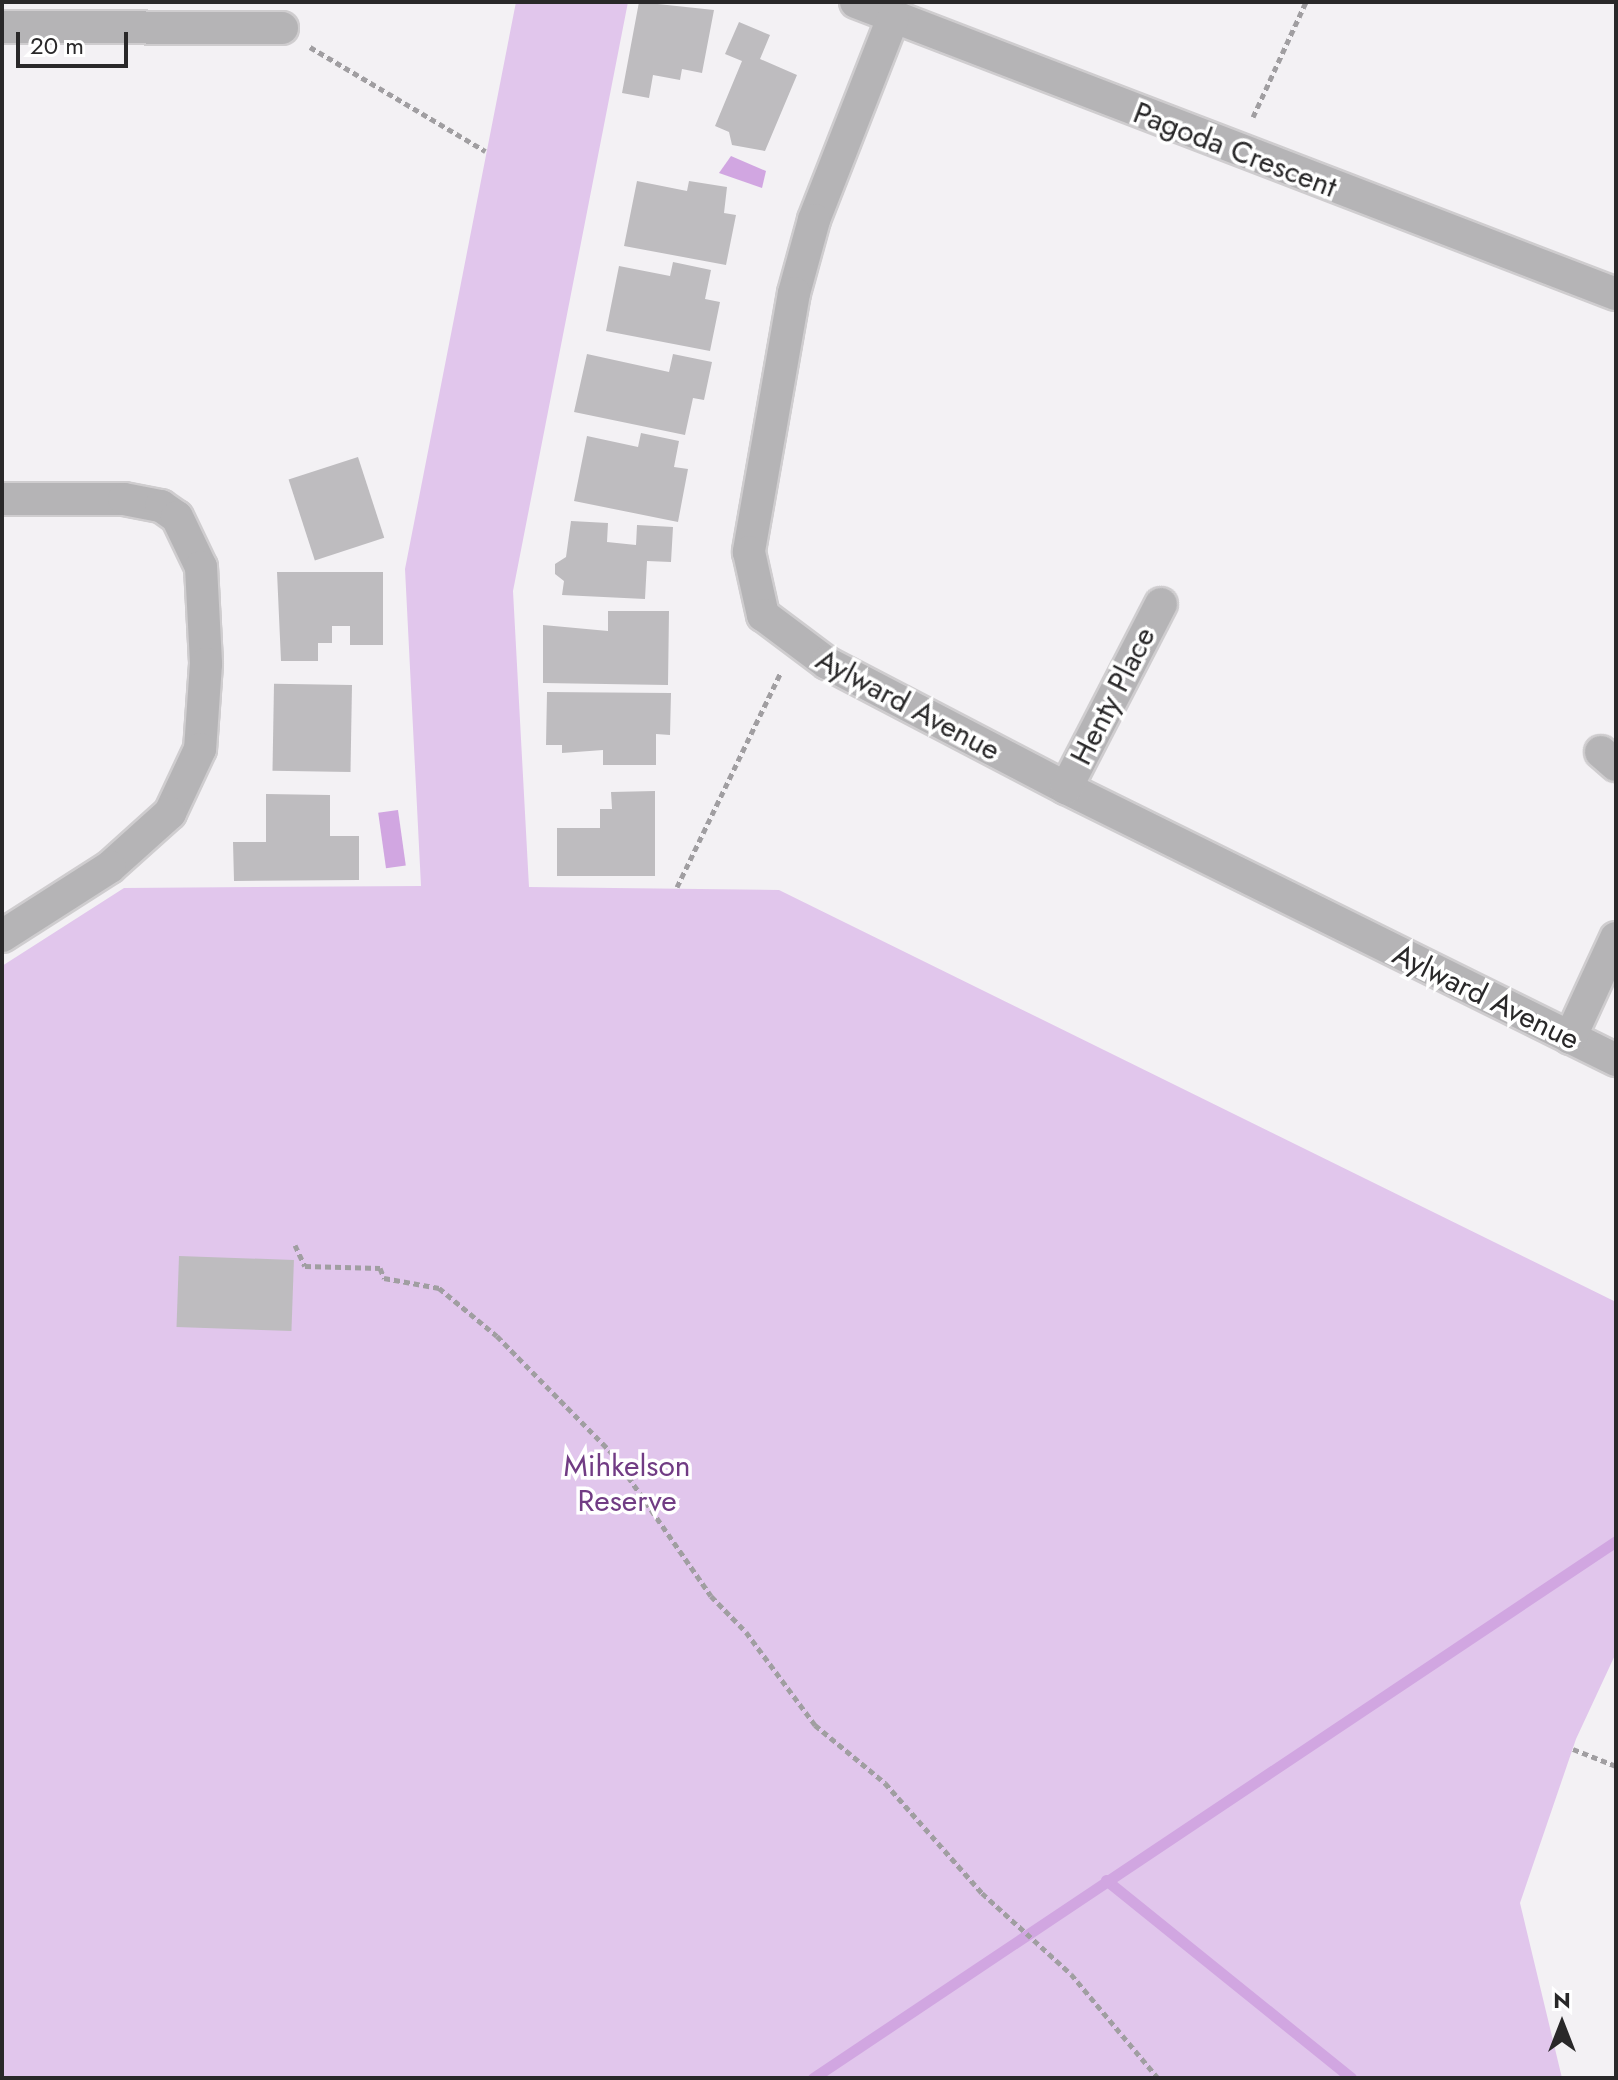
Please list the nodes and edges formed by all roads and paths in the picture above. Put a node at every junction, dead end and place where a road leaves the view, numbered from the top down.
1 (856, 2) edge
2 (1306, 2) edge
3 (893, 18) junction
4 (2, 27) edge
5 (282, 28) joint
6 (1237, 150) junction
7 (485, 151) dead end
8 (1616, 294) edge
9 (2, 499) edge
10 (1161, 604) dead end
11 (794, 644) junction
12 (1066, 788) junction
13 (677, 887) dead end
14 (2, 936) edge
15 (1616, 938) edge
16 (1570, 1038) junction
17 (1616, 1060) edge
18 (295, 1245) dead end
19 (1573, 1749) dead end
20 (1616, 1766) edge
21 (1158, 2078) edge

1 - 3 street, Pagoda Crescent
2 - 6 path
3 - 6 street, Pagoda Crescent
3 - 11 street, Aylward Avenue
4 - 5 street
5 - 7 path
6 - 8 street, Pagoda Crescent
9 - 14 street
10 - 12 street, Henty Place
11 - 12 street, Aylward Avenue
11 - 13 path
12 - 16 street, Aylward Avenue
15 - 16 street
16 - 17 street, Aylward Avenue
18 - 21 path
19 - 20 path

